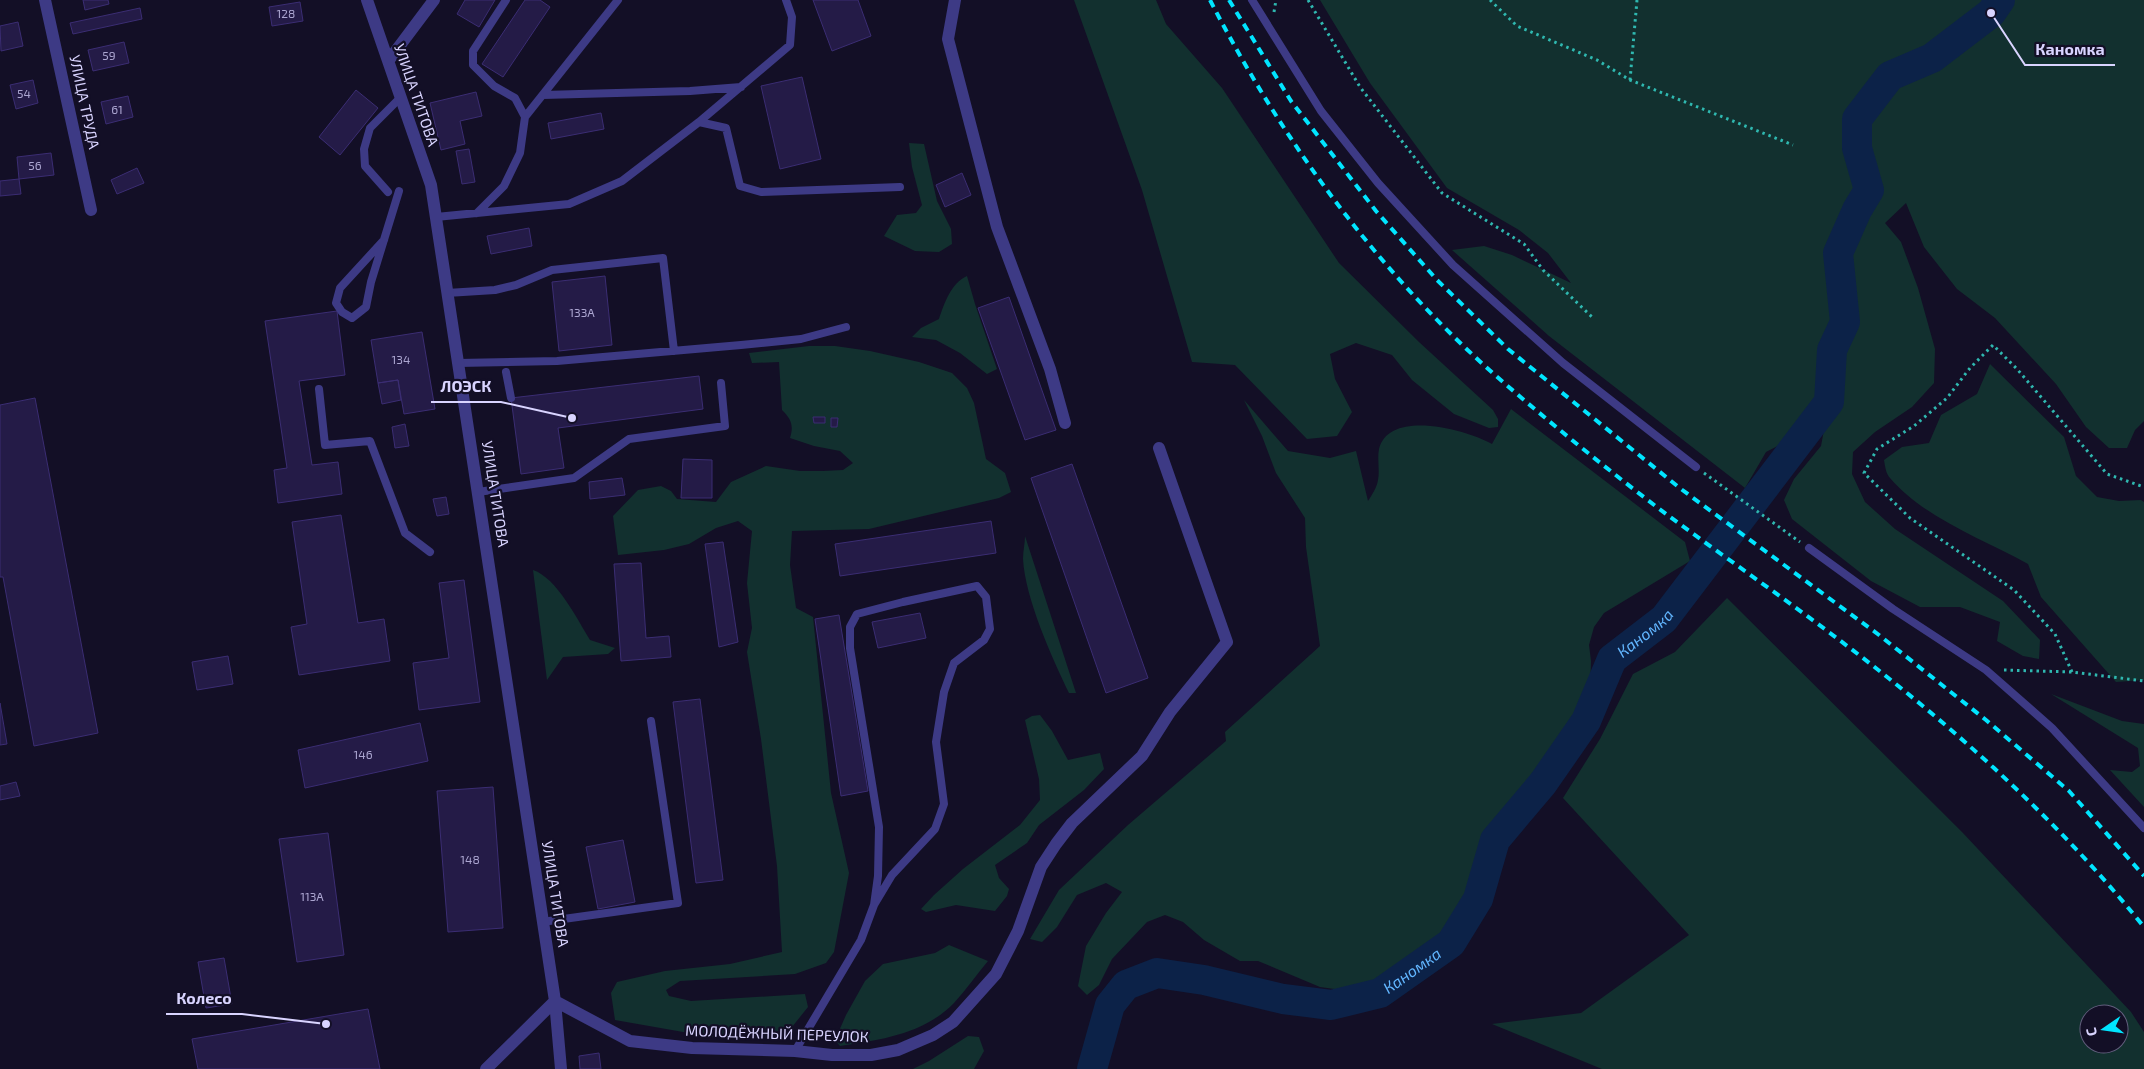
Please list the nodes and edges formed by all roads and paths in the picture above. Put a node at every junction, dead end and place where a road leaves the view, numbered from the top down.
1 (45, 0) edge
2 (367, 0) edge
3 (434, 0) edge
4 (506, 0) edge
5 (618, 0) edge
6 (786, 0) edge
7 (955, 0) edge
8 (1252, 0) edge
9 (1308, 0) edge
10 (1490, 0) edge
11 (1637, 0) edge
12 (388, 60) junction
13 (1630, 80) junction
14 (741, 87) junction
15 (543, 95) junction
16 (401, 97) junction
17 (525, 117) junction
18 (699, 122) junction
19 (1793, 144) dead end
20 (900, 187) dead end
21 (399, 191) dead end
22 (388, 192) dead end
23 (91, 210) dead end
24 (477, 213) junction
25 (436, 217) junction
26 (384, 240) junction
27 (447, 293) junction
28 (1594, 319) dead end
29 (846, 327) dead end
30 (674, 351) junction
31 (458, 363) junction
32 (506, 372) dead end
33 (721, 383) dead end
34 (319, 389) dead end
35 (511, 398) dead end
36 (1065, 423) dead end
37 (1159, 448) dead end
38 (1696, 467) joint
39 (2144, 487) edge
40 (478, 492) junction
41 (1809, 548) joint
42 (430, 552) dead end
43 (1986, 670) junction
44 (2072, 672) junction
45 (2144, 681) edge
46 (651, 721) dead end
47 (2144, 828) edge
48 (874, 905) junction
49 (542, 922) junction
50 (555, 1002) junction
51 (795, 1051) junction
52 (486, 1069) edge
53 (561, 1069) edge

1 - 23 street, УЛИЦА ТРУДА
2 - 12 street, УЛИЦА ТИТОВА
3 - 12 street
4 - 17 lane
5 - 15 lane
6 - 14 lane
7 - 36 street
8 - 38 lane
9 - 28 path
10 - 13 path
11 - 13 path
12 - 16 street, УЛИЦА ТИТОВА
13 - 19 path
14 - 15 lane
14 - 18 lane
15 - 17 lane
16 - 22 lane
16 - 25 street, УЛИЦА ТИТОВА
17 - 24 lane
18 - 20 lane
18 - 24 lane
21 - 26 lane
24 - 25 lane
25 - 27 street, УЛИЦА ТИТОВА
26 - 26 lane
27 - 30 lane
27 - 31 street, УЛИЦА ТИТОВА
29 - 30 lane
30 - 31 lane
31 - 40 street, УЛИЦА ТИТОВА
32 - 35 lane
33 - 40 lane
34 - 42 lane
37 - 51 street, МОЛОДЁЖНЫЙ ПЕРЕУЛОК
38 - 41 path
39 - 44 path
40 - 49 street, УЛИЦА ТИТОВА
41 - 43 lane
43 - 44 path
43 - 47 lane
44 - 45 path
46 - 49 lane
48 - 48 lane
48 - 51 lane
49 - 50 street, УЛИЦА ТИТОВА
50 - 51 street, МОЛОДЁЖНЫЙ ПЕРЕУЛОК
50 - 52 street
50 - 53 street, УЛИЦА ТИТОВА

